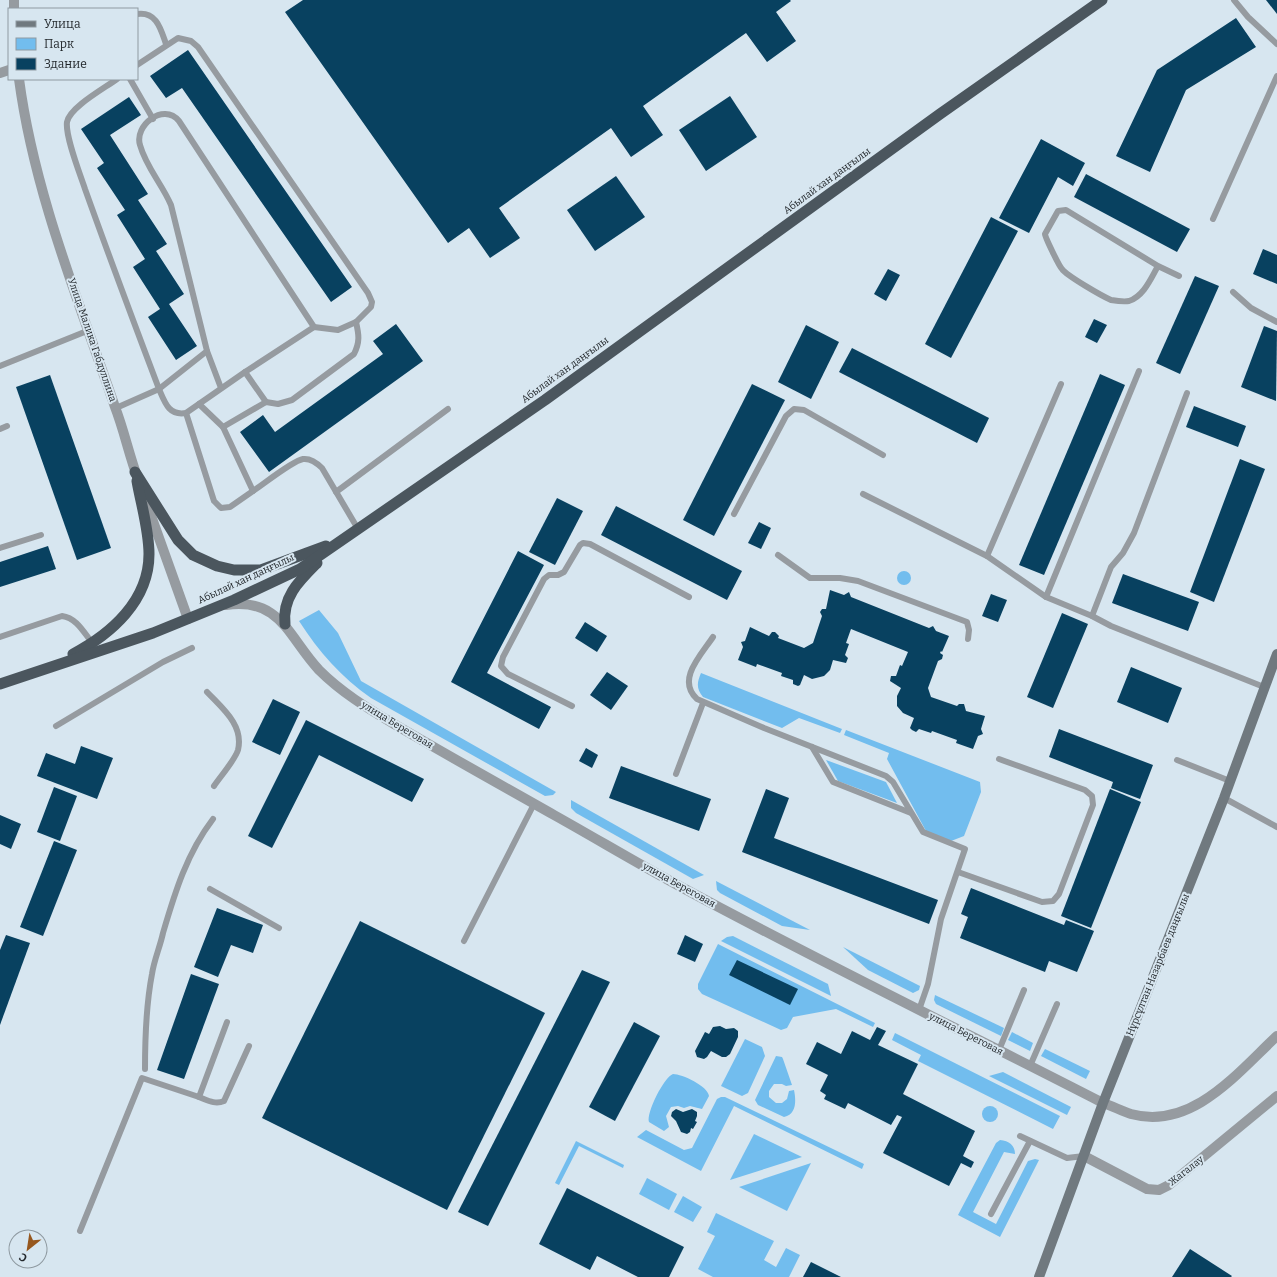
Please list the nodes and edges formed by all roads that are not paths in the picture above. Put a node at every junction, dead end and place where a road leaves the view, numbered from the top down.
1 (1102, 0) edge
2 (1234, 0) edge
3 (138, 14) edge
4 (166, 44) junction
5 (1277, 44) edge
6 (138, 64) edge
7 (1277, 76) edge
8 (19, 80) edge
9 (116, 80) edge
10 (131, 80) edge
11 (153, 119) junction
12 (1213, 219) dead end
13 (1158, 266) junction
14 (1179, 276) dead end
15 (1233, 292) dead end
16 (356, 322) junction
17 (1277, 322) edge
18 (314, 326) junction
19 (87, 331) junction
20 (206, 351) junction
21 (0, 366) edge
22 (1139, 371) dead end
23 (244, 372) junction
24 (1061, 384) dead end
25 (221, 388) junction
26 (159, 389) junction
27 (1187, 393) dead end
28 (266, 402) junction
29 (199, 404) junction
30 (116, 408) junction
31 (448, 409) dead end
32 (186, 413) junction
33 (7, 426) dead end
34 (223, 427) junction
35 (0, 429) edge
36 (883, 455) dead end
37 (135, 472) junction
38 (253, 491) junction
39 (336, 492) junction
40 (863, 494) dead end
41 (734, 514) dead end
42 (358, 529) junction
43 (41, 535) dead end
44 (342, 540) junction
45 (0, 548) edge
46 (778, 554) dead end
47 (987, 556) junction
48 (688, 597) dead end
49 (1046, 597) junction
50 (220, 606) junction
51 (1092, 616) junction
52 (188, 619) junction
53 (285, 624) junction
54 (0, 637) edge
55 (712, 637) dead end
56 (968, 639) dead end
57 (96, 647) junction
58 (192, 648) dead end
59 (1277, 654) edge
60 (0, 684) edge
61 (1264, 687) junction
62 (207, 692) dead end
63 (703, 703) junction
64 (572, 706) dead end
65 (56, 726) dead end
66 (812, 746) junction
67 (999, 759) dead end
68 (1177, 760) dead end
69 (676, 774) dead end
70 (1230, 781) junction
71 (214, 786) dead end
72 (1224, 798) junction
73 (534, 804) junction
74 (911, 813) junction
75 (213, 819) dead end
76 (1277, 827) edge
77 (958, 872) junction
78 (210, 889) dead end
79 (279, 928) dead end
80 (464, 941) dead end
81 (1024, 990) dead end
82 (1057, 1004) dead end
83 (919, 1010) junction
84 (227, 1022) dead end
85 (1277, 1036) edge
86 (249, 1046) dead end
87 (999, 1050) junction
88 (1030, 1066) junction
89 (145, 1069) dead end
90 (1277, 1096) edge
91 (198, 1097) junction
92 (1103, 1103) junction
93 (1020, 1136) dead end
94 (1030, 1141) junction
95 (1084, 1156) junction
96 (991, 1214) dead end
97 (80, 1231) dead end
98 (1039, 1277) edge

1 - 42 highway, Абылай хан даңғылы
2 - 5 lane
3 - 4 lane
4 - 6 lane
4 - 16 lane
7 - 12 lane
8 - 19 street, Улица Малика Габдуллина
9 - 26 lane
10 - 11 lane
11 - 18 lane
11 - 20 lane
13 - 13 lane
13 - 14 lane
15 - 17 lane
16 - 18 lane
16 - 28 lane
18 - 23 lane
19 - 21 lane
19 - 30 street, Улица Малика Габдуллина
20 - 25 lane
20 - 26 lane
22 - 49 lane
23 - 25 lane
23 - 28 lane
24 - 47 lane
25 - 29 lane
26 - 30 lane
26 - 32 lane
27 - 51 lane
28 - 34 lane
29 - 32 lane
29 - 34 lane
30 - 37 street, Улица Малика Габдуллина
31 - 39 lane
32 - 38 lane
33 - 35 lane
34 - 38 lane
36 - 41 lane
37 - 44 highway
37 - 52 street, Улица Малика Габдуллина
37 - 57 highway
38 - 39 lane
39 - 42 lane
40 - 47 lane
42 - 44 highway, Абылай хан даңғылы
43 - 45 lane
44 - 50 highway, Абылай хан даңғылы
44 - 53 highway
46 - 56 lane
47 - 49 lane
48 - 64 lane
49 - 51 lane
50 - 52 highway, Абылай хан даңғылы
50 - 53 street, улица Береговая
51 - 61 lane
52 - 57 highway, Абылай хан даңғылы
53 - 73 street, улица Береговая
54 - 57 lane
55 - 63 lane
57 - 60 highway, Абылай хан даңғылы
58 - 65 lane
59 - 61 main road, Нұрсұлтан Назарбаев даңғылы
61 - 70 main road, Нұрсұлтан Назарбаев даңғылы
62 - 71 lane
63 - 66 lane
63 - 69 lane
66 - 74 lane
66 - 74 lane
67 - 77 lane
68 - 70 lane
70 - 72 main road, Нұрсұлтан Назарбаев даңғылы
72 - 76 lane
72 - 92 main road, Нұрсұлтан Назарбаев даңғылы
73 - 80 lane
73 - 83 street, улица Береговая
74 - 77 lane
75 - 89 lane
77 - 83 lane
78 - 79 lane
81 - 87 lane
82 - 88 lane
83 - 87 street, улица Береговая
84 - 91 lane
85 - 92 street, улица Береговая
86 - 91 lane
87 - 88 street, улица Береговая
88 - 92 street, улица Береговая
90 - 95 street, Жагалау
91 - 97 lane
92 - 95 main road, Нұрсұлтан Назарбаев даңғылы
93 - 94 lane
94 - 95 lane
94 - 96 lane
95 - 98 main road, Нұрсұлтан Назарбаев даңғылы

